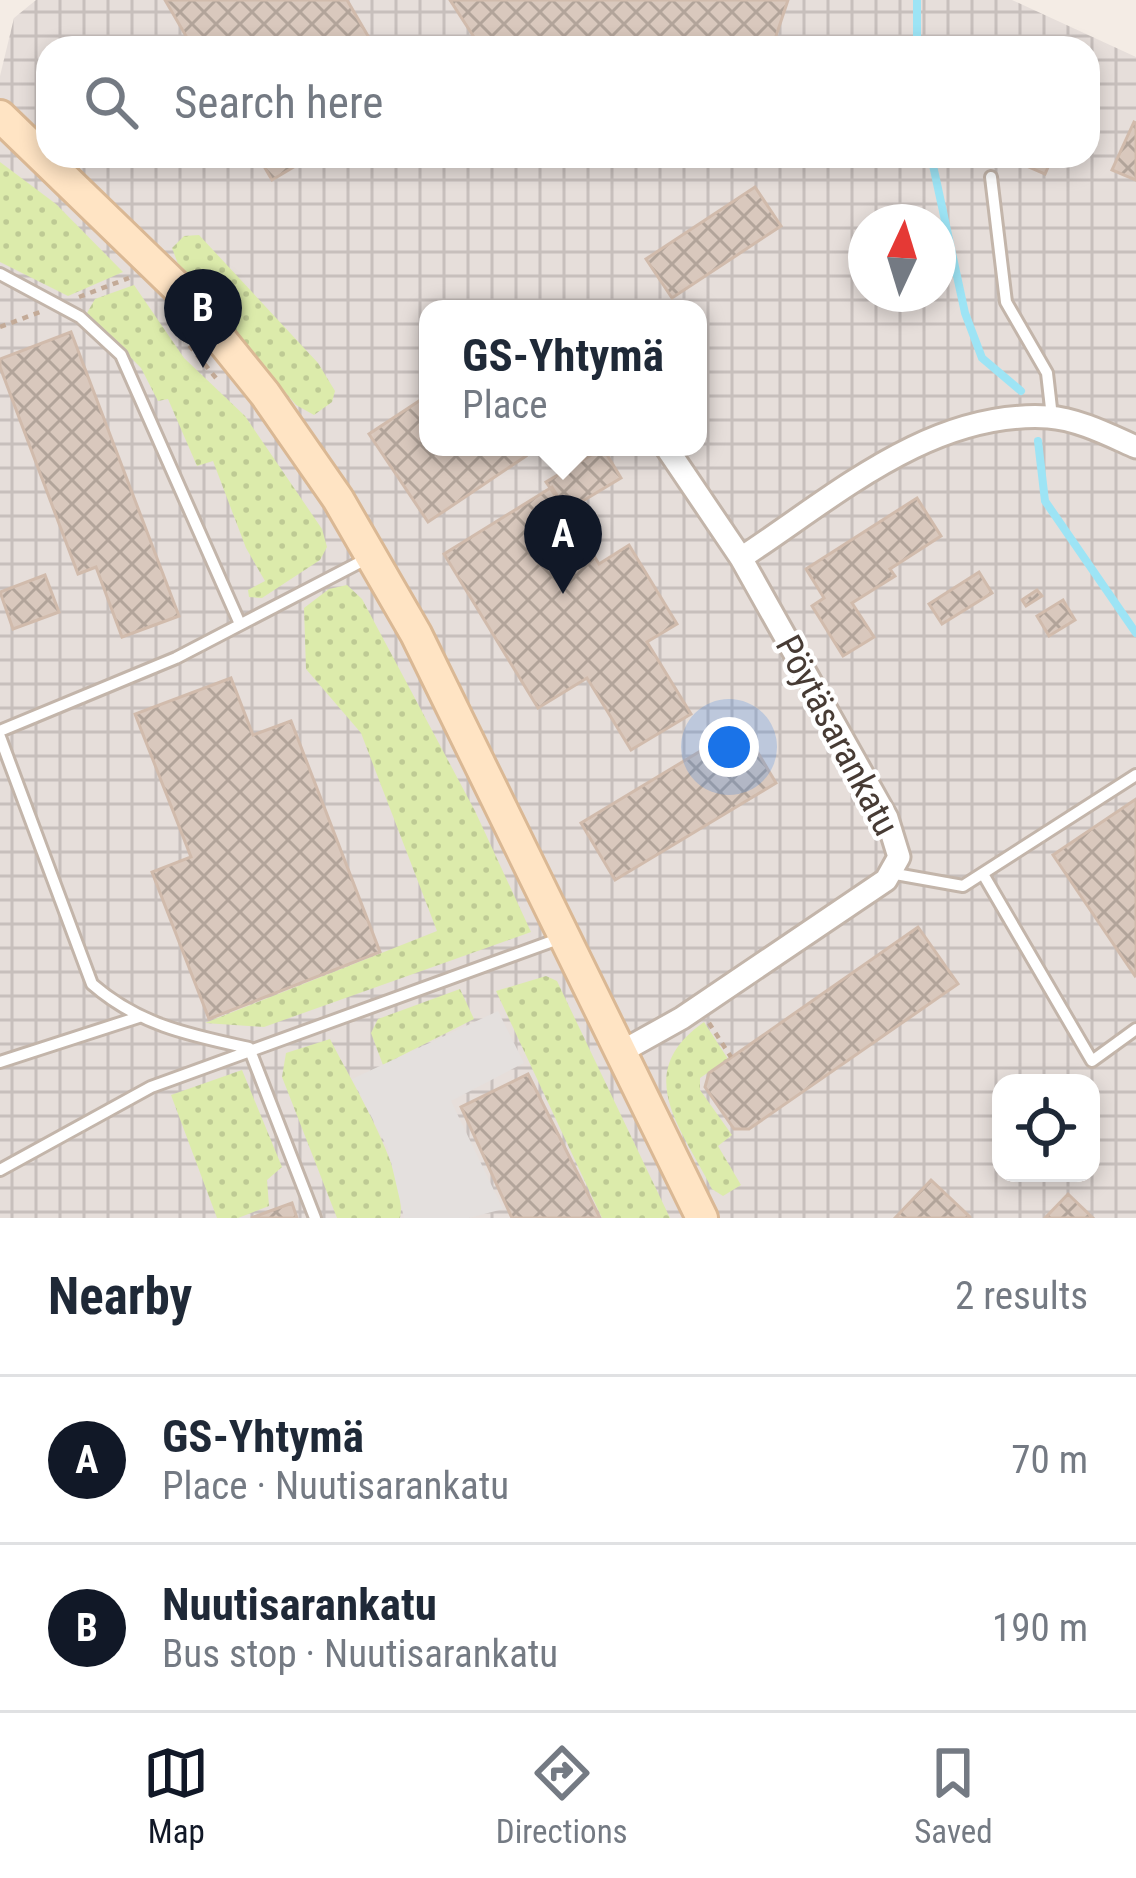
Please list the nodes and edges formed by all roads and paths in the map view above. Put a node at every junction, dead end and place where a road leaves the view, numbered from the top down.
1 (0, 116) edge
2 (0, 137) edge
3 (36, 152) edge
4 (36, 153) edge
5 (53, 168) edge
6 (991, 177) dead end
7 (0, 274) edge
8 (164, 312) dead end
9 (218, 380) dead end
10 (1052, 417) junction
11 (1136, 447) edge
12 (672, 456) edge
13 (373, 555) junction
14 (741, 558) junction
15 (240, 624) junction
16 (0, 734) edge
17 (1136, 775) edge
18 (890, 873) junction
19 (983, 874) junction
20 (564, 936) junction
21 (139, 1018) junction
22 (706, 1018) dead end
23 (1136, 1029) edge
24 (249, 1048) junction
25 (621, 1052) junction
26 (731, 1058) dead end
27 (0, 1062) edge
28 (0, 1170) edge
29 (315, 1218) edge
30 (702, 1218) edge

1 - 3 main road
2 - 4 main road
5 - 13 main road
6 - 10 lane
7 - 15 lane
8 - 9 path
10 - 11 street
10 - 14 street
12 - 14 street, Pöytäsarankatu
13 - 15 lane
13 - 20 main road
14 - 18 street, Pöytäsarankatu
15 - 16 lane
16 - 21 lane
17 - 19 lane
18 - 19 lane
18 - 25 street, Pöytäsarankatu
19 - 23 lane
20 - 24 lane
20 - 25 main road
21 - 24 lane
21 - 27 lane
22 - 26 path
24 - 28 lane
24 - 29 lane
25 - 30 main road

